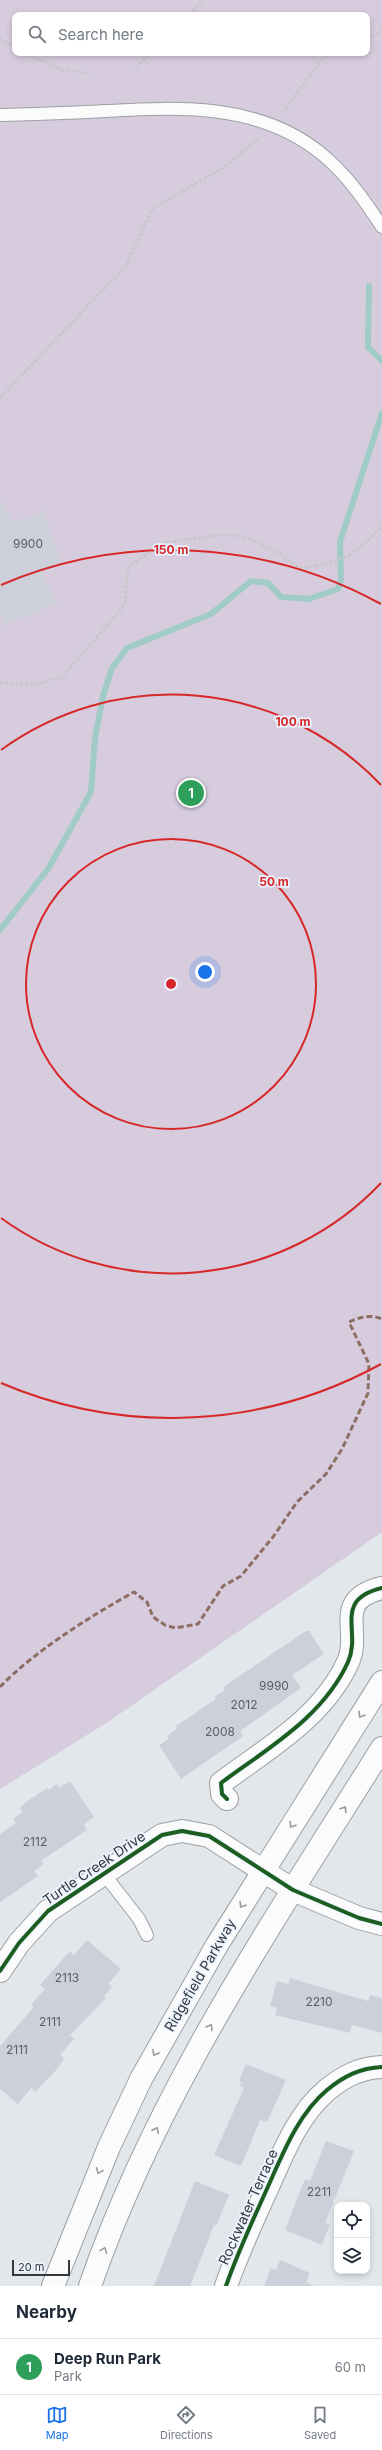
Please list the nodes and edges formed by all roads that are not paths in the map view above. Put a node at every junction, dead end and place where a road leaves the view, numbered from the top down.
1 (0, 115) edge
2 (382, 227) edge
3 (382, 1588) edge
4 (382, 1682) edge
5 (382, 1748) edge
6 (228, 1799) dead end
7 (263, 1872) junction
8 (104, 1874) junction
9 (293, 1890) junction
10 (382, 1924) edge
11 (147, 1935) dead end
12 (0, 1971) edge
13 (382, 2067) edge
14 (53, 2286) edge
15 (90, 2286) edge
16 (226, 2286) edge

1 - 2 lane
3 - 6 main road
4 -> 7 main road, Ridgefield Parkway
9 -> 5 main road
7 - 8 main road, Turtle Creek Drive
7 - 9 main road, Turtle Creek Drive
7 -> 14 main road, Ridgefield Parkway
8 - 11 lane
8 - 12 main road, Turtle Creek Drive
9 - 10 main road, Turtle Creek Drive
15 -> 9 main road
13 - 16 main road, Rockwater Terrace

